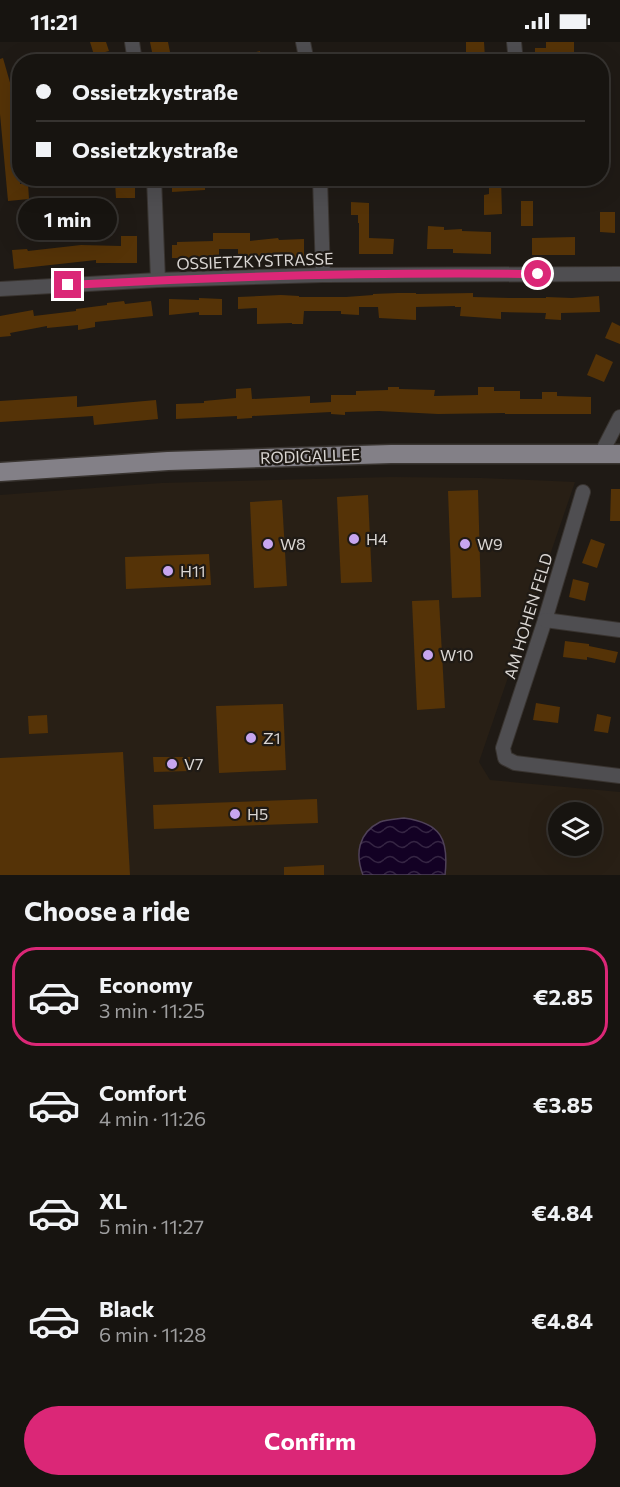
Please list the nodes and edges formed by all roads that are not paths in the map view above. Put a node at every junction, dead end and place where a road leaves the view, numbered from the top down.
1 (154, 186) edge
2 (320, 186) edge
3 (323, 274) junction
4 (620, 274) edge
5 (158, 280) junction
6 (0, 289) edge
7 (620, 417) edge
8 (601, 454) junction
9 (620, 454) edge
10 (0, 472) edge
11 (583, 492) dead end
12 (545, 620) junction
13 (620, 630) edge
14 (620, 776) edge

1 - 5 street
2 - 3 street
3 - 4 street, OSSIETZKYSTRASSE
3 - 5 street, OSSIETZKYSTRASSE
5 - 6 street, OSSIETZKYSTRASSE
7 - 8 street
8 - 9 main road, RODIGALLEE
8 - 10 main road, RODIGALLEE
11 - 12 street, AM HOHEN FELD
12 - 13 street
12 - 14 street, AM HOHEN FELD

